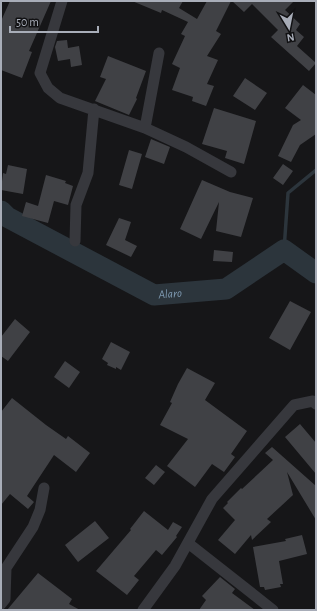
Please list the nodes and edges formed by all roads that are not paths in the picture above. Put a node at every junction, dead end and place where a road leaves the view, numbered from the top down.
1 (62, 1) edge
2 (160, 53) dead end
3 (94, 109) junction
4 (145, 128) junction
5 (231, 172) dead end
6 (75, 241) dead end
7 (316, 404) edge
8 (44, 488) dead end
9 (188, 543) junction
10 (1, 604) edge
11 (143, 610) edge
12 (273, 610) edge

1 - 3 street
2 - 4 street
3 - 4 street
3 - 6 street
4 - 5 street
7 - 9 street
8 - 10 street
9 - 11 street
9 - 12 street

